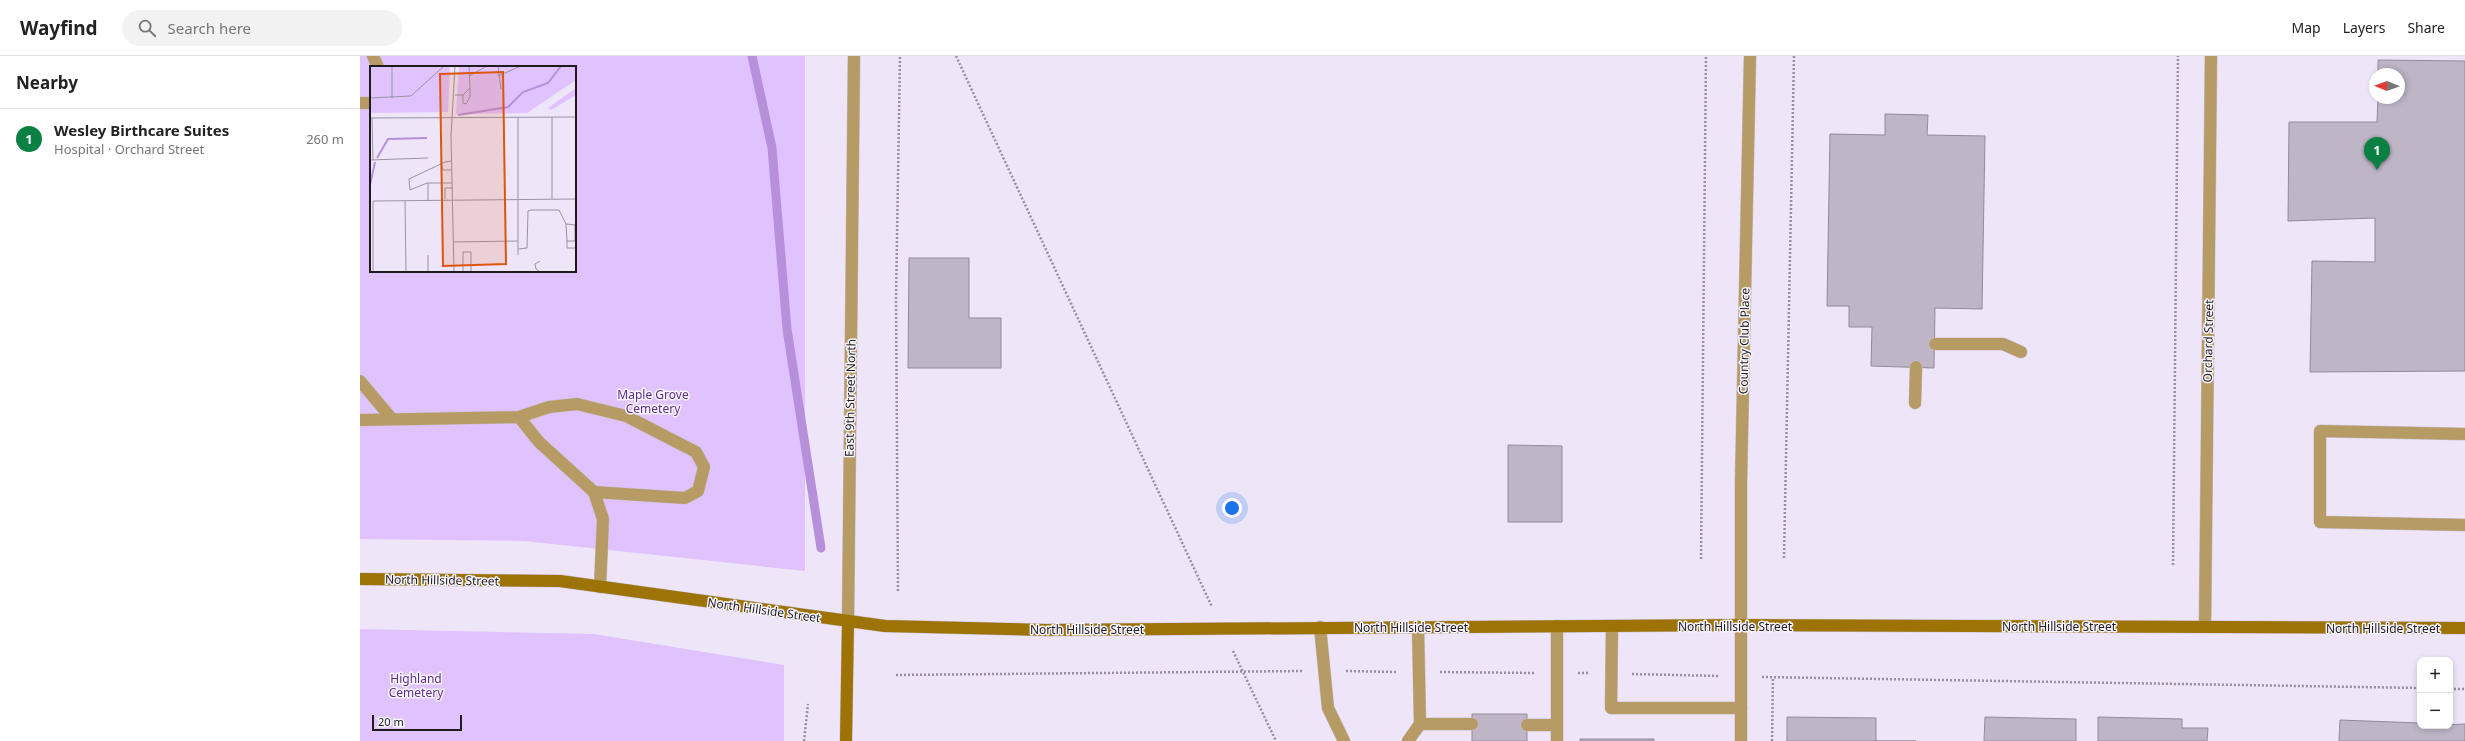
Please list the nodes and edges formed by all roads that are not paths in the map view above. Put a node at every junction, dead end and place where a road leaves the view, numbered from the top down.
1 (374, 56) edge
2 (854, 56) edge
3 (1750, 56) edge
4 (2211, 56) edge
5 (378, 66) edge
6 (1935, 344) dead end
7 (2021, 352) dead end
8 (1916, 367) dead end
9 (360, 381) edge
10 (1915, 404) dead end
11 (519, 417) junction
12 (392, 419) junction
13 (360, 420) edge
14 (2465, 434) edge
15 (594, 492) junction
16 (2465, 525) edge
17 (360, 579) edge
18 (600, 587) junction
19 (848, 622) junction
20 (1742, 625) junction
21 (1557, 626) junction
22 (1612, 626) junction
23 (2205, 626) junction
24 (1320, 627) junction
25 (1418, 627) junction
26 (2465, 628) edge
27 (1741, 708) junction
28 (1420, 724) junction
29 (1472, 724) dead end
30 (1527, 725) dead end
31 (1557, 725) junction
32 (846, 741) edge
33 (1344, 741) edge
34 (1408, 741) edge
35 (1557, 741) edge
36 (1741, 741) edge

1 - 5 street
2 - 19 street, East 9th Street North
3 - 20 street, Country Club Place
4 - 23 street, Orchard Street
6 - 7 street
8 - 10 street
9 - 12 street
11 - 12 street
11 - 15 street
11 - 15 street
12 - 13 street
14 - 16 street
15 - 18 street
17 - 18 main road, North Hillside Street
18 - 19 main road, North Hillside Street
19 - 24 main road, North Hillside Street
19 - 32 main road, East 9th Street North
20 - 22 main road, North Hillside Street
20 - 23 main road, North Hillside Street
20 - 27 street, Country Club Place
21 - 22 main road, North Hillside Street
21 - 25 main road, North Hillside Street
21 - 31 street
22 - 27 street
23 - 26 main road, North Hillside Street
24 - 25 main road, North Hillside Street
24 - 33 street
25 - 28 street
27 - 36 street, Country Club Place
28 - 29 street
28 - 34 street
30 - 31 street
31 - 35 street

